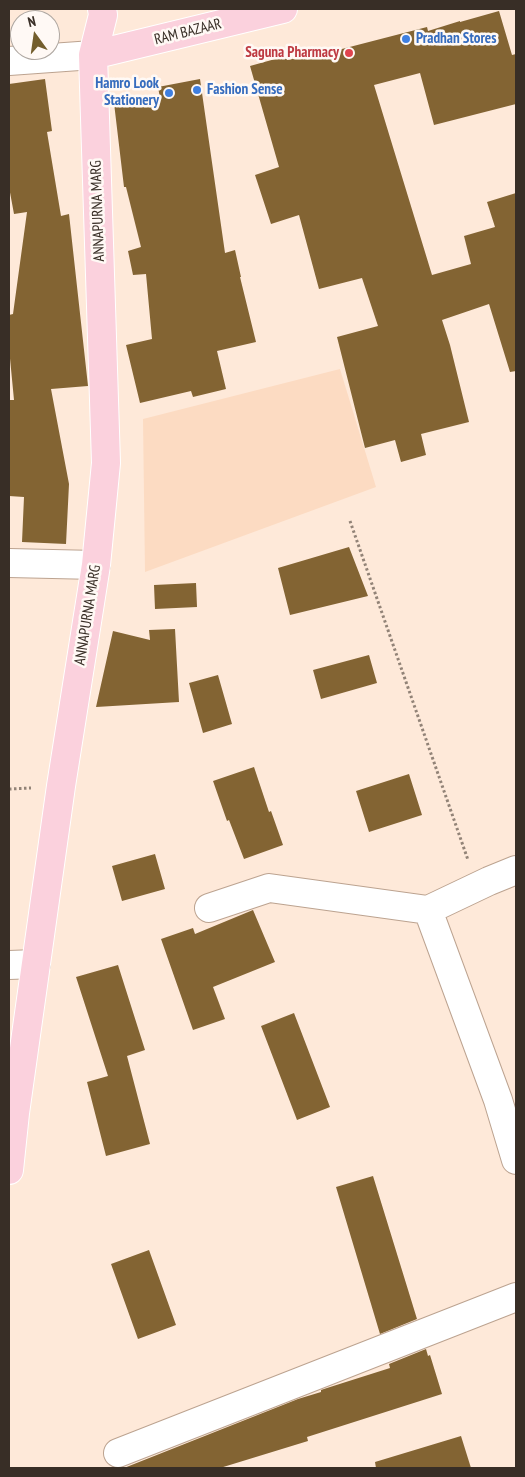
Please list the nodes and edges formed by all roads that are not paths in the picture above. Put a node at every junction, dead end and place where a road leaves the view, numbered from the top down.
1 (102, 9) edge
2 (284, 9) edge
3 (93, 55) junction
4 (9, 61) edge
5 (9, 563) edge
6 (96, 565) junction
7 (516, 870) edge
8 (209, 908) dead end
9 (428, 910) junction
10 (36, 964) junction
11 (9, 965) edge
12 (516, 1160) edge
13 (9, 1170) edge
14 (516, 1297) edge
15 (118, 1453) dead end

1 - 3 main road, ANNAPURNA MARG
2 - 3 main road, RAM BAZAAR
3 - 4 street
3 - 6 main road, ANNAPURNA MARG
5 - 6 street
6 - 10 main road, ANNAPURNA MARG
7 - 9 street
8 - 9 street
9 - 12 street
10 - 11 street
10 - 13 main road, ANNAPURNA MARG
14 - 15 street

